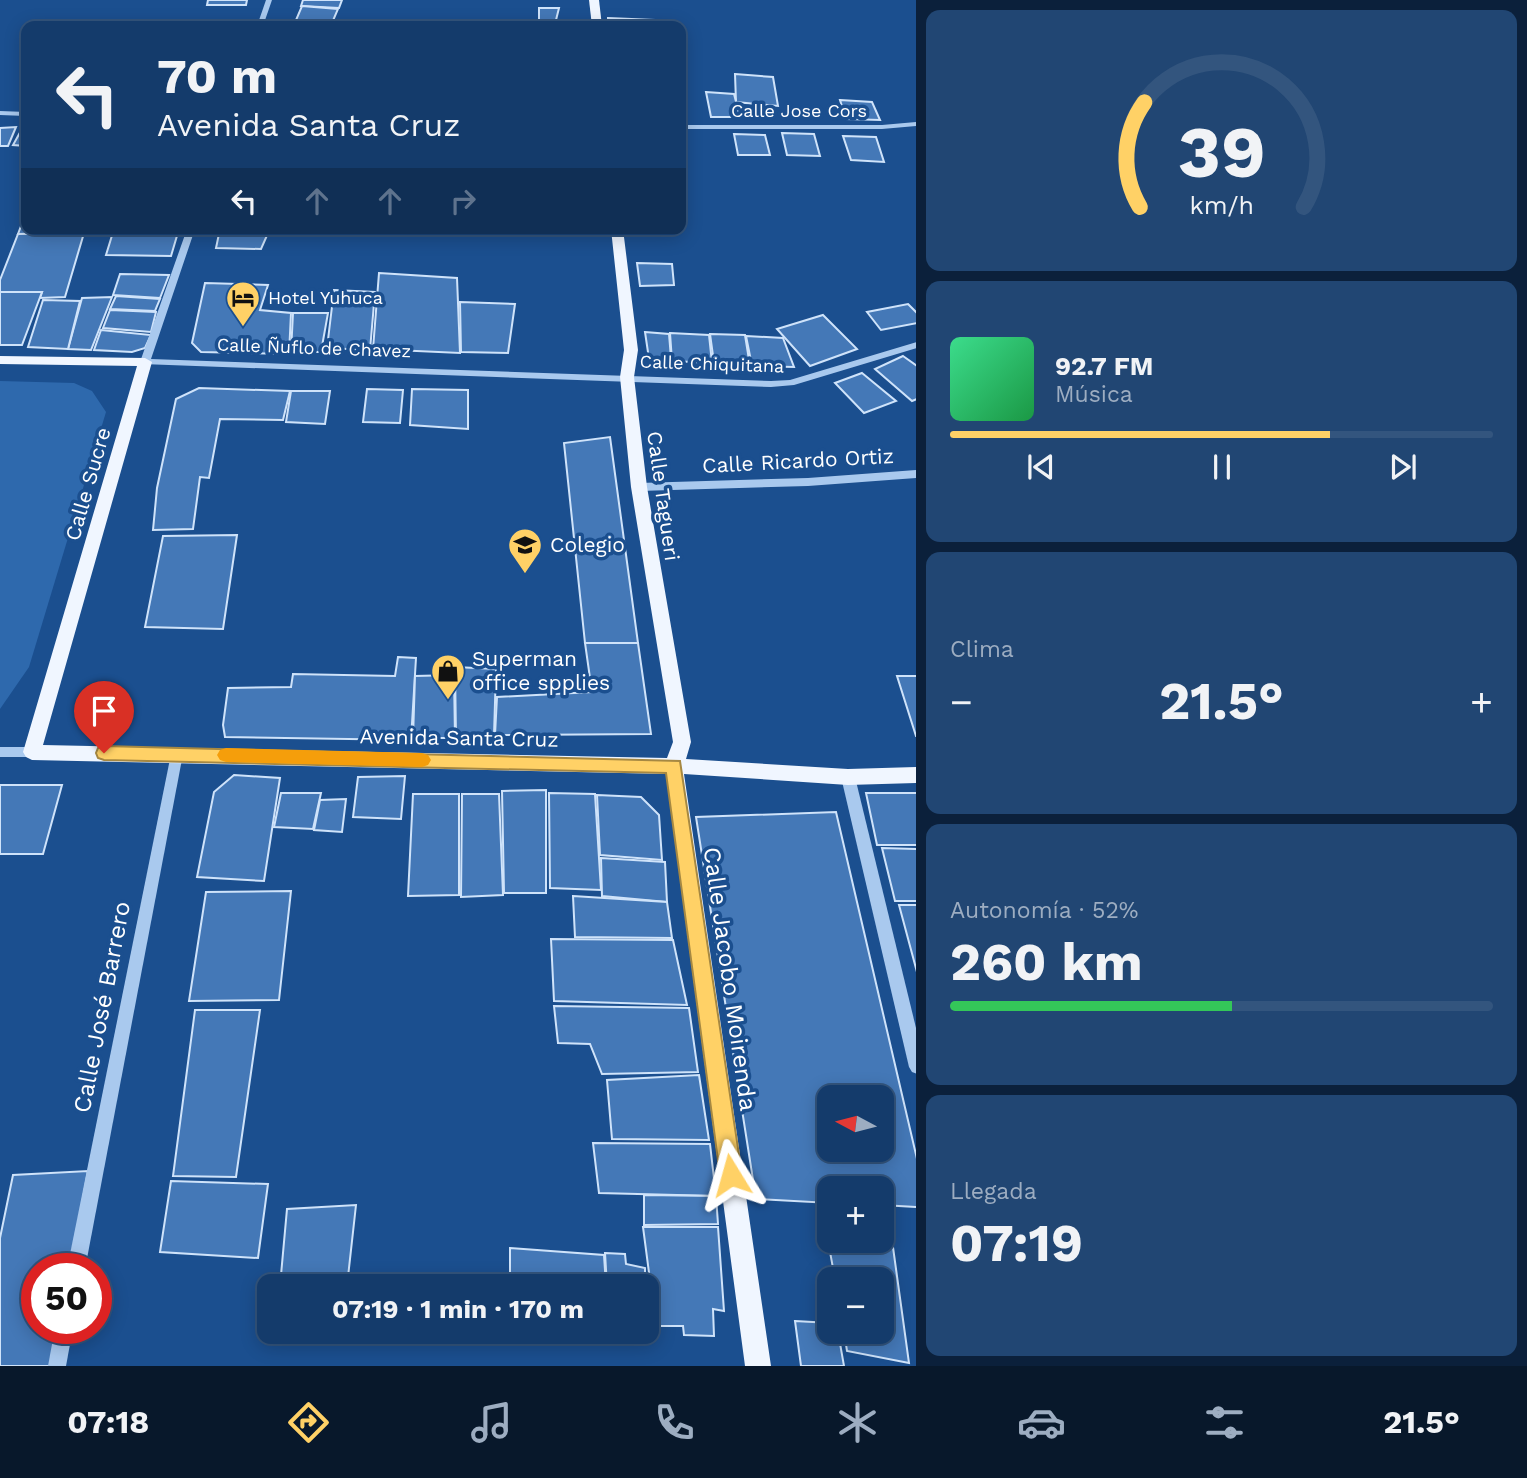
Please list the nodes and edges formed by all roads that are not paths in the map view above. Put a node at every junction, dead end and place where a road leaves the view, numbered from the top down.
1 (269, 0) edge
2 (594, 0) edge
3 (262, 21) edge
4 (596, 21) edge
5 (0, 113) edge
6 (21, 114) edge
7 (916, 124) edge
8 (686, 127) edge
9 (189, 235) edge
10 (618, 235) edge
11 (916, 345) edge
12 (0, 360) edge
13 (145, 362) junction
14 (627, 377) junction
15 (916, 474) edge
16 (639, 487) junction
17 (0, 752) edge
18 (32, 752) junction
19 (177, 754) junction
20 (674, 766) junction
21 (916, 775) edge
22 (848, 777) junction
23 (916, 1067) edge
24 (79, 1253) edge
25 (61, 1344) edge
26 (57, 1366) edge
27 (758, 1366) edge

1 - 3 street
2 - 4 main road
5 - 6 street
7 - 8 street, Calle Jose Cors
9 - 13 street, Calle Sucre
10 - 14 main road, Calle Tagueri
11 - 14 street, Calle Chiquitana
12 - 13 main road, Calle Ñuflo de Chavez
13 - 14 street, Calle Ñuflo de Chavez
13 - 18 main road, Calle Sucre
14 - 16 main road, Calle Tagueri
15 - 16 street, Calle Ricardo Ortiz
16 - 20 main road, Calle Tagueri
17 - 18 street, Avenida Santa Cruz
18 - 19 main road, Avenida Santa Cruz
19 - 20 main road, Avenida Santa Cruz
19 - 24 street, Calle José Barrero
20 - 22 main road, Avenida Santa Cruz
20 - 27 main road, Calle Jacobo Moirenda
21 - 22 main road, Avenida Santa Cruz
22 - 23 street
25 - 26 street

